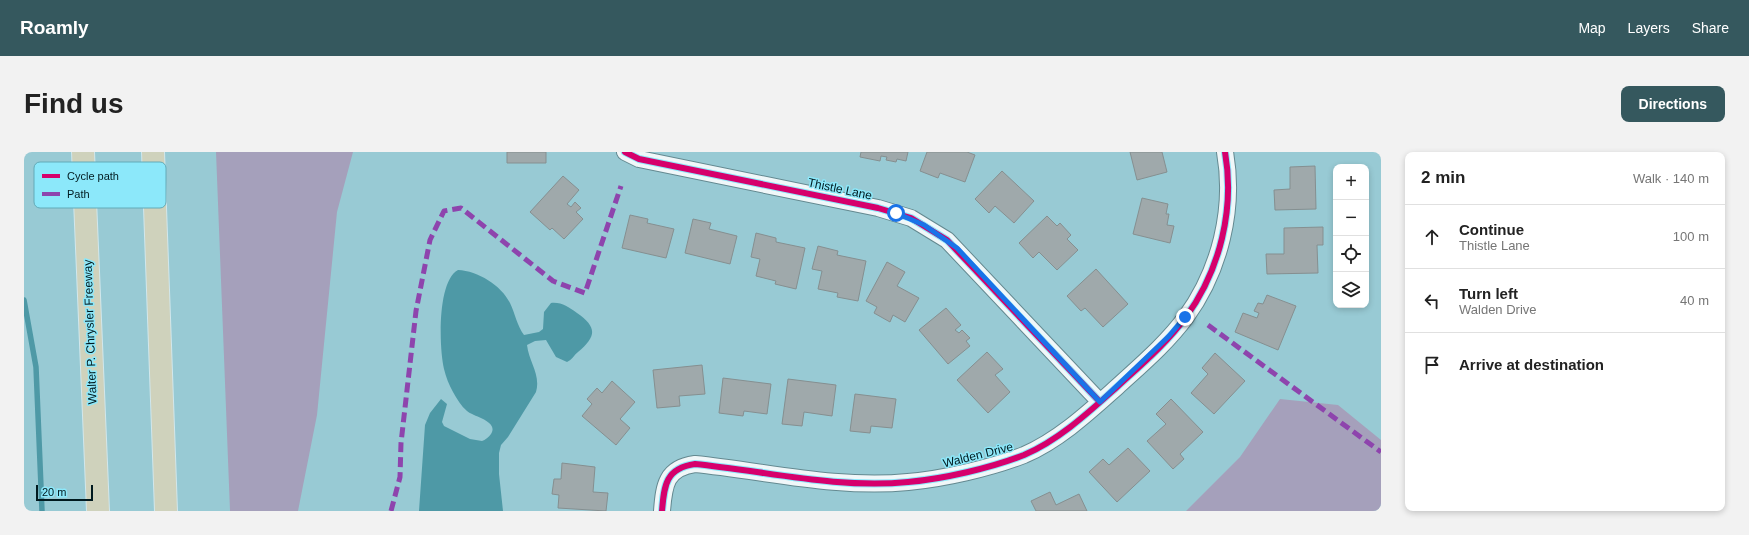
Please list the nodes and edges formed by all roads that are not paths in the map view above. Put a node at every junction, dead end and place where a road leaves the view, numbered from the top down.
1 (83, 152) edge
2 (153, 152) edge
3 (625, 152) edge
4 (1225, 152) edge
5 (83, 162) edge
6 (153, 162) edge
7 (85, 208) edge
8 (155, 208) edge
9 (1100, 402) junction
10 (98, 511) edge
11 (166, 511) edge
12 (662, 511) edge

1 - 5 highway, Walter P. Chrysler Freeway
2 - 6 highway
3 - 9 street, Thistle Lane
4 - 9 street, Walden Drive
7 - 10 highway, Walter P. Chrysler Freeway
8 - 11 highway
9 - 12 street, Walden Drive

